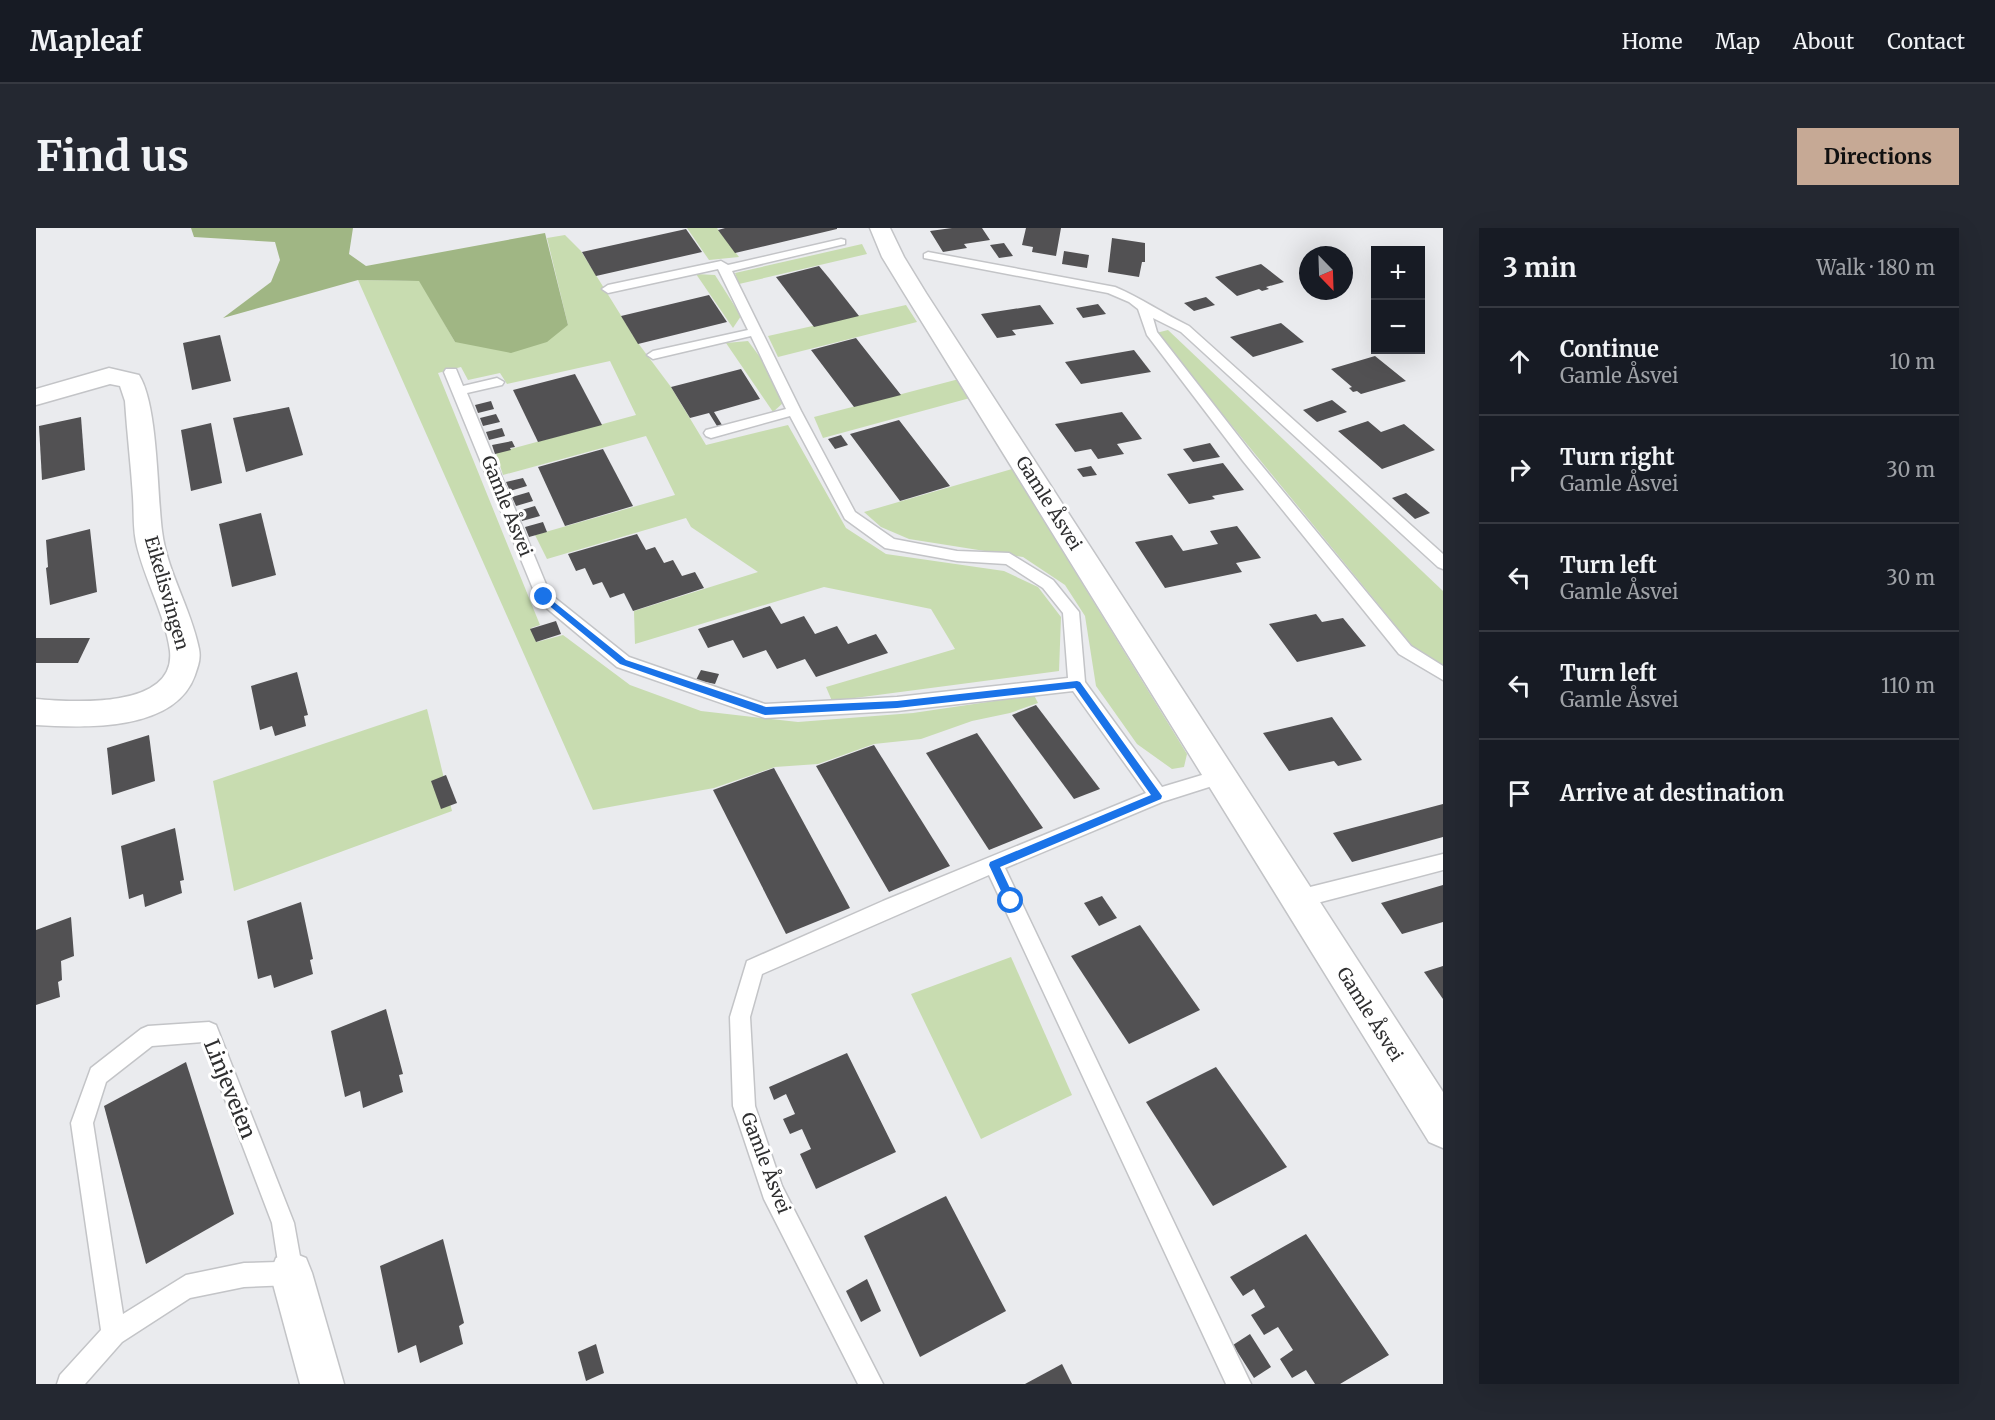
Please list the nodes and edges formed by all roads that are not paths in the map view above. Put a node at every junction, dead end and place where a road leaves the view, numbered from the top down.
1 (880, 228) edge
2 (841, 242) dead end
3 (928, 256) dead end
4 (724, 269) junction
5 (608, 289) dead end
6 (1144, 308) junction
7 (754, 332) junction
8 (653, 355) dead end
9 (451, 372) dead end
10 (496, 382) dead end
11 (459, 391) junction
12 (36, 397) edge
13 (794, 411) junction
14 (711, 433) dead end
15 (1443, 563) edge
16 (1443, 674) edge
17 (1077, 684) junction
18 (36, 712) edge
19 (1222, 776) junction
20 (1158, 796) junction
21 (1443, 862) edge
22 (994, 865) junction
23 (1298, 899) junction
24 (1443, 1128) edge
25 (291, 1273) junction
26 (114, 1334) junction
27 (69, 1384) edge
28 (322, 1384) edge
29 (872, 1384) edge
30 (1239, 1384) edge

1 - 19 street, Gamle Åsvei
2 - 4 lane
3 - 6 lane
4 - 5 lane
4 - 7 lane
6 - 15 lane
6 - 16 lane
7 - 8 lane
7 - 13 lane
9 - 11 lane, Gamle Åsvei
10 - 11 lane
11 - 17 lane, Gamle Åsvei
12 - 18 street, Eikelisvingen
13 - 14 lane
13 - 17 lane
17 - 20 lane
19 - 20 lane, Gamle Åsvei
19 - 23 street, Gamle Åsvei
20 - 22 lane, Gamle Åsvei
21 - 23 lane
22 - 29 lane, Gamle Åsvei
22 - 30 lane
23 - 24 street, Gamle Åsvei
25 - 26 lane
25 - 26 lane, Linjeveien
25 - 28 street, Linjeveien
26 - 27 lane

